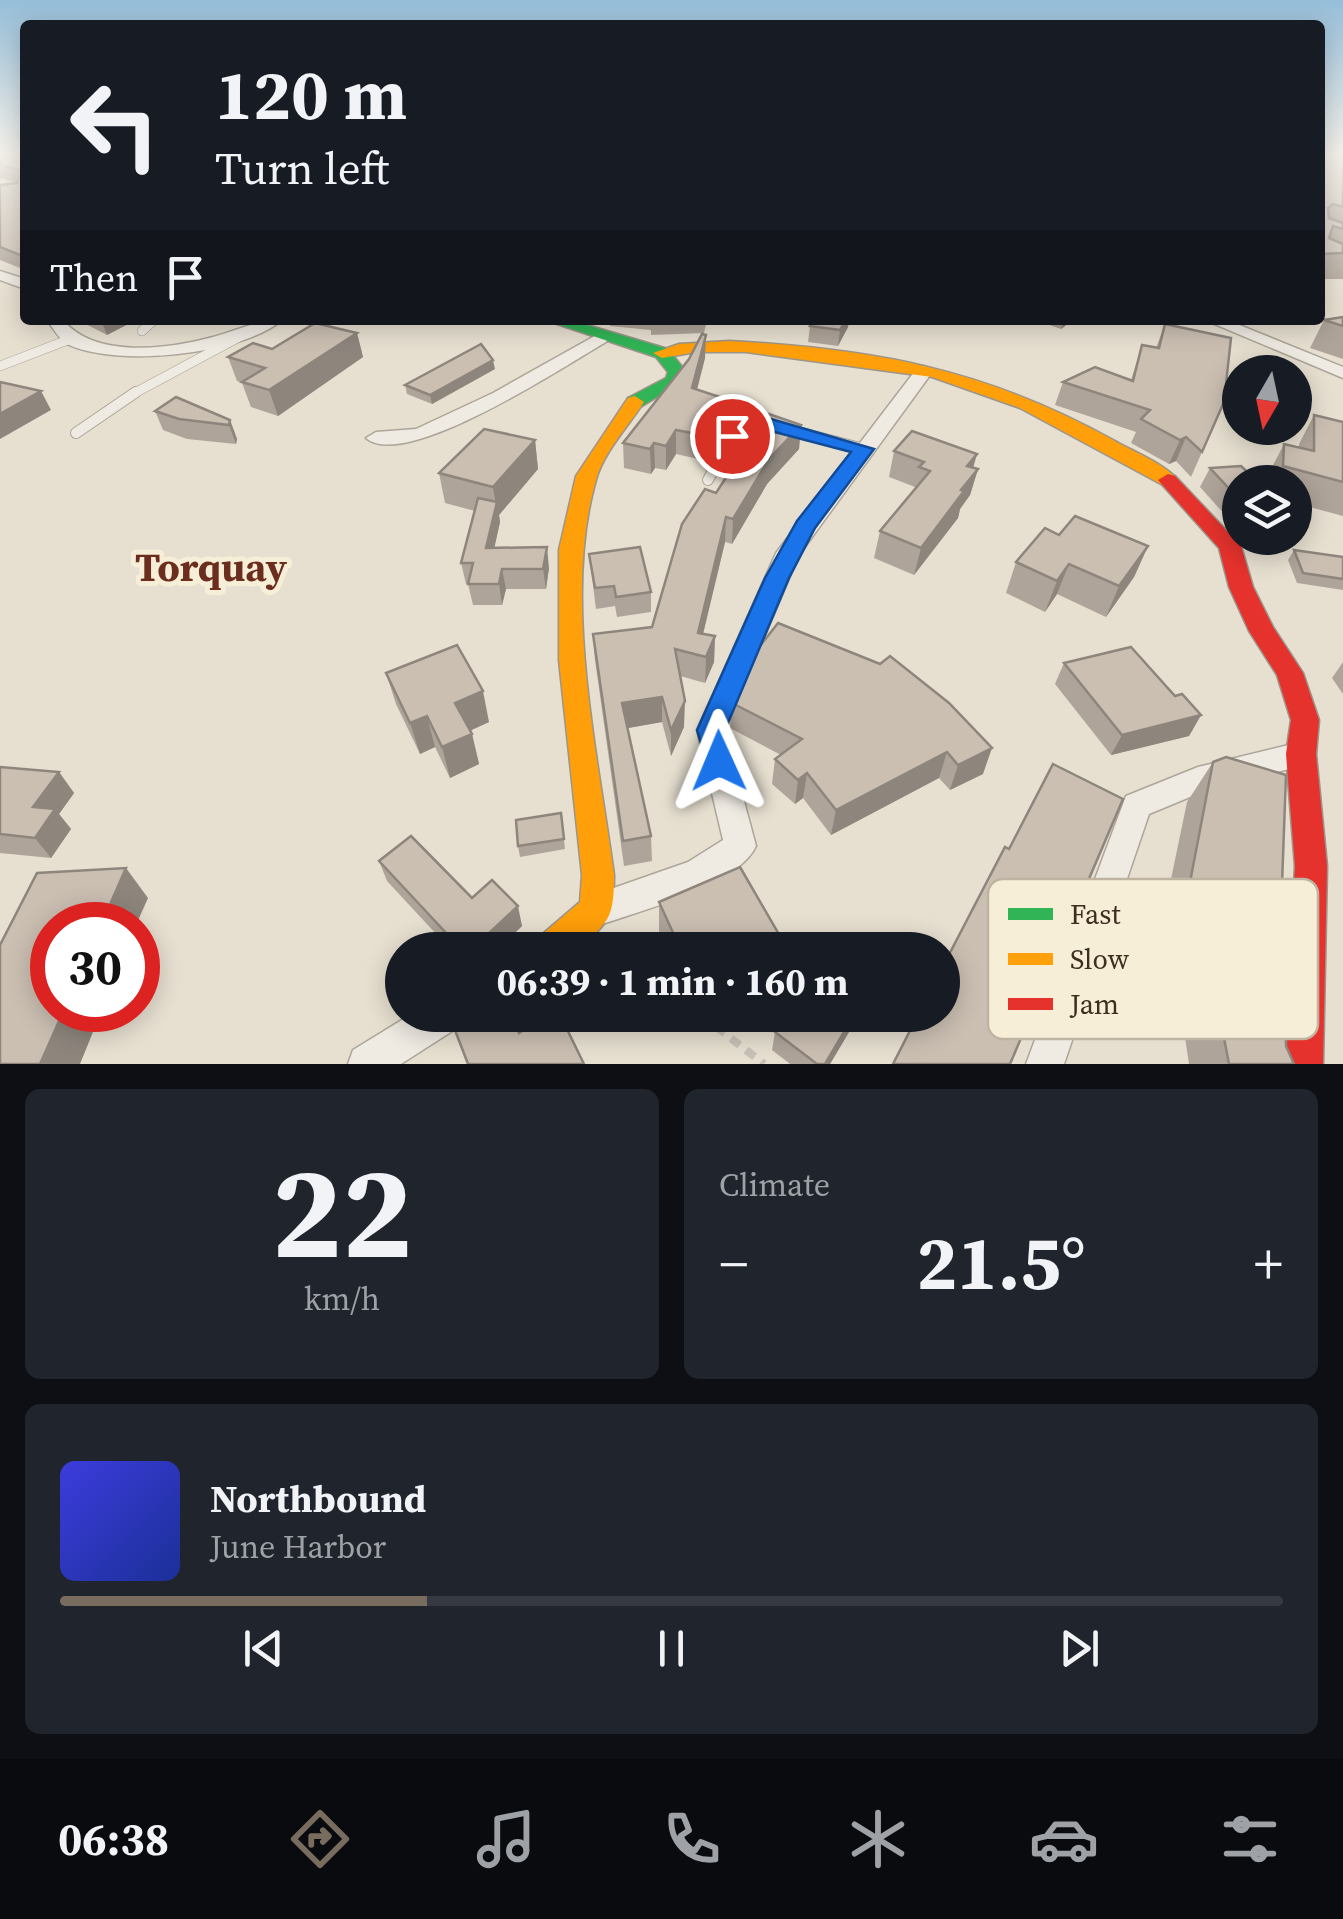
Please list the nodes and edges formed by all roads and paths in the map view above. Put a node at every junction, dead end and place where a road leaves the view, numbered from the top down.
1 (59, 325) edge
2 (149, 325) edge
3 (263, 325) edge
4 (565, 325) edge
5 (1225, 325) edge
6 (252, 330) junction
7 (142, 332) dead end
8 (600, 338) junction
9 (70, 339) junction
10 (662, 353) junction
11 (0, 366) edge
12 (924, 370) junction
13 (1343, 373) edge
14 (771, 425) edge
15 (748, 428) edge
16 (76, 433) dead end
17 (376, 438) dead end
18 (864, 449) junction
19 (708, 480) dead end
20 (1302, 754) junction
21 (1111, 879) edge
22 (1311, 879) edge
23 (597, 910) junction
24 (571, 932) edge
25 (418, 1032) edge
26 (724, 1032) edge
27 (1054, 1039) edge
28 (1305, 1039) edge
29 (368, 1064) edge
30 (764, 1064) edge
31 (1045, 1064) edge
32 (1304, 1064) edge

1 - 9 street
2 - 7 lane
3 - 6 street
4 - 8 street
5 - 13 street
6 - 9 street
6 - 16 lane
8 - 10 street
8 - 17 street
9 - 11 lane
10 - 12 street
10 - 23 street
12 - 18 street
12 - 20 street
14 - 18 lane
15 - 19 lane
18 - 23 street
20 - 21 street
20 - 22 street
23 - 24 street
25 - 29 street
26 - 30 path
27 - 31 street
28 - 32 street

